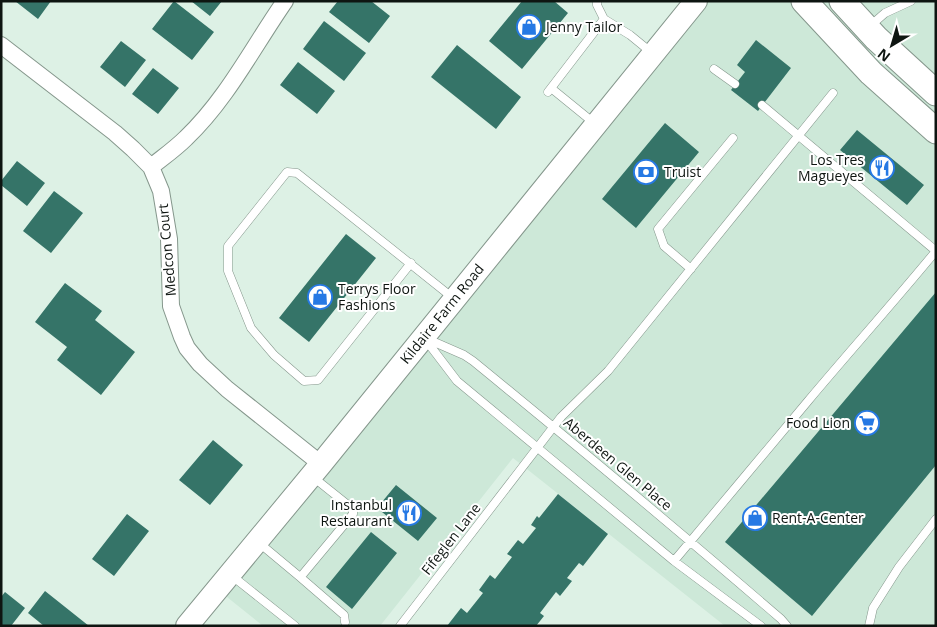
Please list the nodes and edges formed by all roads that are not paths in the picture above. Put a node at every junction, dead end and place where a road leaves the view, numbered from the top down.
1 (285, 1) edge
2 (597, 1) edge
3 (696, 1) edge
4 (804, 1) edge
5 (842, 1) edge
6 (889, 1) edge
7 (911, 1) edge
8 (895, 9) junction
9 (604, 18) junction
10 (867, 28) junction
11 (1, 45) edge
12 (653, 54) junction
13 (714, 69) dead end
14 (735, 84) dead end
15 (936, 93) edge
16 (833, 94) dead end
17 (762, 105) dead end
18 (596, 125) junction
19 (936, 131) edge
20 (798, 136) junction
21 (733, 138) dead end
22 (151, 168) junction
23 (936, 251) edge
24 (411, 263) junction
25 (691, 268) junction
26 (455, 299) junction
27 (424, 337) junction
28 (554, 426) junction
29 (538, 448) junction
30 (316, 470) junction
31 (936, 520) edge
32 (257, 540) junction
33 (691, 542) junction
34 (674, 561) junction
35 (230, 574) junction
36 (300, 577) junction
37 (345, 619) dead end
38 (187, 626) edge
39 (295, 626) edge
40 (400, 626) edge
41 (761, 626) edge
42 (787, 626) edge
43 (869, 626) edge

1 - 22 street
2 - 9 lane
3 - 12 main road, Kildaire Farm Road
4 - 19 main road
5 - 10 main road
6 - 8 lane
7 - 8 lane
8 - 10 lane
9 - 12 lane
9 - 18 lane
10 - 15 main road
11 - 22 street, Medcon Court
12 - 18 main road, Kildaire Farm Road
13 - 14 lane
16 - 20 lane, Fifeglen Lane
17 - 20 lane
18 - 26 main road, Kildaire Farm Road
20 - 23 lane
20 - 25 lane, Fifeglen Lane
21 - 25 lane
22 - 30 street, Medcon Court
23 - 33 lane
24 - 24 lane
24 - 26 lane
25 - 28 lane, Fifeglen Lane
26 - 27 main road, Kildaire Farm Road
27 - 28 lane, Aberdeen Glen Place
27 - 29 lane
27 - 30 main road, Kildaire Farm Road
28 - 29 lane, Fifeglen Lane
28 - 33 lane, Aberdeen Glen Place
29 - 34 lane
29 - 40 lane, Fifeglen Lane
30 - 32 main road, Kildaire Farm Road
30 - 36 lane
31 - 43 lane
32 - 35 main road, Kildaire Farm Road
32 - 36 lane
33 - 34 lane
33 - 42 lane, Aberdeen Glen Place
34 - 41 lane
35 - 38 main road, Kildaire Farm Road
35 - 39 lane
36 - 37 lane

